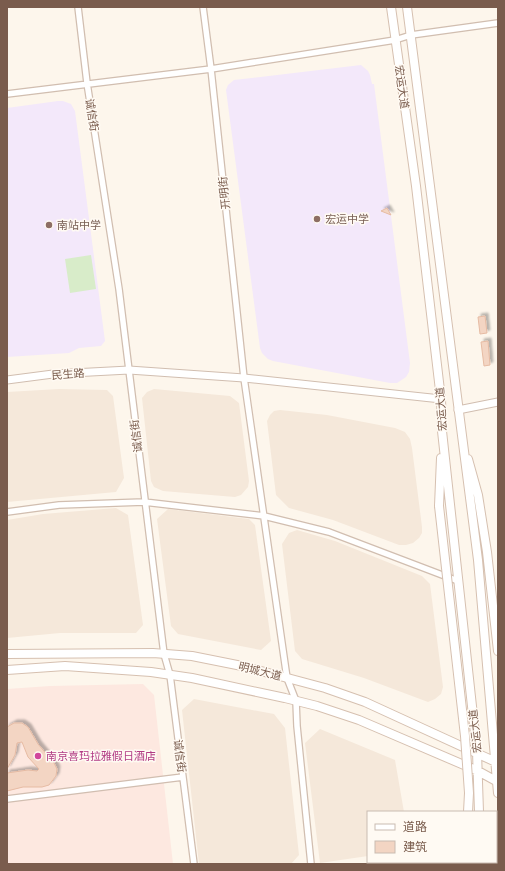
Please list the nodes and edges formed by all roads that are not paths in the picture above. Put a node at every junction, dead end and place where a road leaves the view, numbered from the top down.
1 (78, 7) edge
2 (203, 7) edge
3 (391, 7) edge
4 (407, 7) edge
5 (498, 23) edge
6 (411, 35) junction
7 (395, 40) junction
8 (211, 68) junction
9 (87, 84) junction
10 (7, 94) edge
11 (129, 370) junction
12 (244, 378) junction
13 (7, 380) edge
14 (441, 399) junction
15 (498, 402) edge
16 (458, 410) junction
17 (460, 428) junction
18 (442, 431) junction
19 (144, 502) junction
20 (7, 512) edge
21 (264, 516) junction
22 (458, 582) junction
23 (498, 651) edge
24 (7, 654) edge
25 (164, 654) junction
26 (7, 670) edge
27 (170, 675) junction
28 (287, 678) junction
29 (296, 701) junction
30 (477, 752) junction
31 (497, 762) edge
32 (478, 771) junction
33 (183, 777) junction
34 (497, 781) edge
35 (498, 793) edge
36 (7, 799) edge
37 (468, 811) edge
38 (479, 811) edge
39 (194, 864) edge
40 (311, 864) edge

1 - 9 street, 诚信街
2 - 8 street, 开明街
3 - 7 main road, 宏运大道
4 - 6 main road, 宏运大道
5 - 6 street
6 - 7 street
6 - 16 main road, 宏运大道
7 - 8 street
7 - 14 main road, 宏运大道
8 - 9 street
8 - 12 street, 开明街
9 - 10 street
9 - 11 street, 诚信街
11 - 12 street, 民生路
11 - 13 street, 民生路
11 - 19 street, 诚信街
12 - 14 street, 民生路
12 - 21 street, 开明街
14 - 18 main road, 宏运大道
15 - 16 street
16 - 17 main road, 宏运大道
17 - 23 main road
17 - 31 main road, 宏运大道
18 - 22 main road, 宏运大道
18 - 37 main road, bridge
19 - 20 street
19 - 21 street
19 - 25 street, 诚信街
21 - 22 street
21 - 28 street, 开明街
22 - 30 main road, 宏运大道
24 - 25 main road, 明城大道
25 - 27 street, 诚信街
25 - 28 main road, 明城大道
26 - 27 main road, 明城大道
27 - 29 main road, 明城大道
27 - 33 street, 诚信街
28 - 29 street, 开明街
28 - 30 main road, 明城大道
29 - 32 main road, 明城大道
29 - 40 street, 开明街
30 - 31 main road, 明城大道
30 - 32 main road, 宏运大道
31 - 34 main road, 宏运大道
32 - 34 main road, 明城大道
32 - 38 main road, 宏运大道
33 - 36 street
33 - 39 street, 诚信街
34 - 35 main road, 宏运大道

